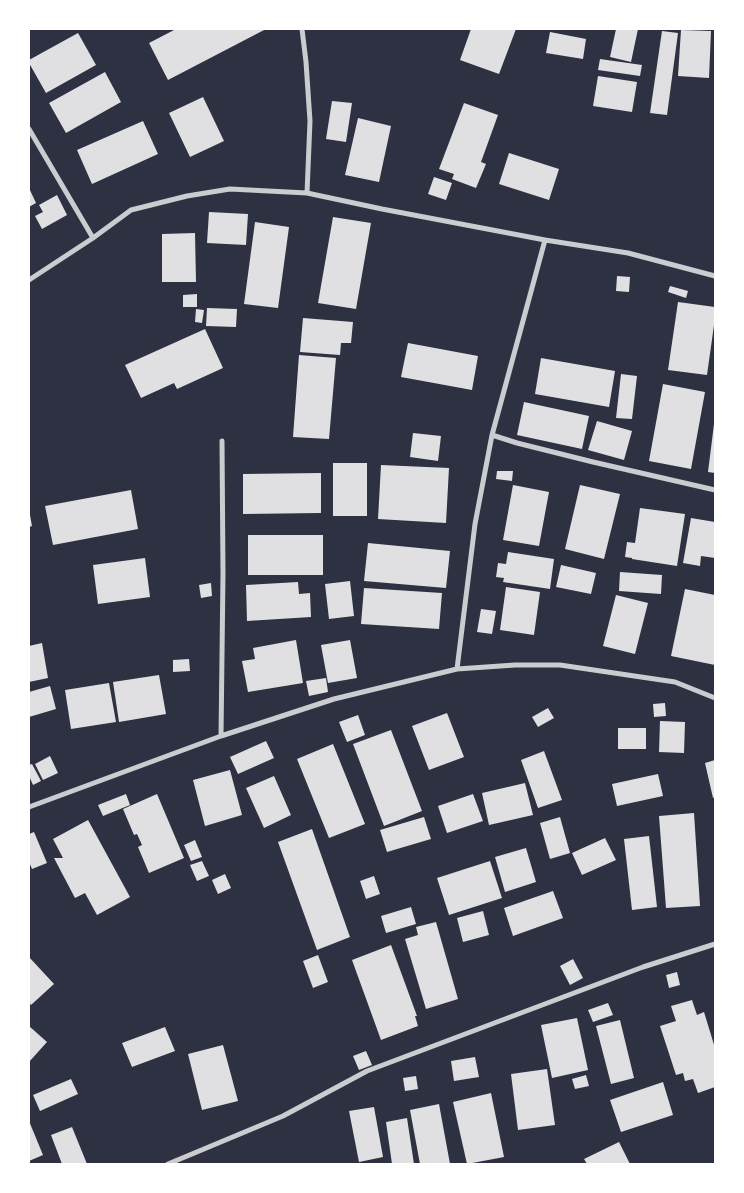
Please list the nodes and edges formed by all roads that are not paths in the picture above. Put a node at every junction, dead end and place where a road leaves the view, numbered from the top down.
1 (302, 29) edge
2 (29, 129) edge
3 (307, 193) junction
4 (92, 238) junction
5 (545, 240) junction
6 (715, 276) edge
7 (29, 280) edge
8 (492, 435) junction
9 (222, 441) dead end
10 (715, 490) edge
11 (457, 669) junction
12 (715, 698) edge
13 (221, 736) junction
14 (29, 807) edge
15 (715, 944) edge
16 (168, 1164) edge

1 - 3 street
2 - 4 street
3 - 4 street
3 - 5 street
4 - 7 street
5 - 6 street
5 - 8 street
8 - 10 street
8 - 11 street
9 - 13 street
11 - 12 street
11 - 13 street
13 - 14 street
15 - 16 street

